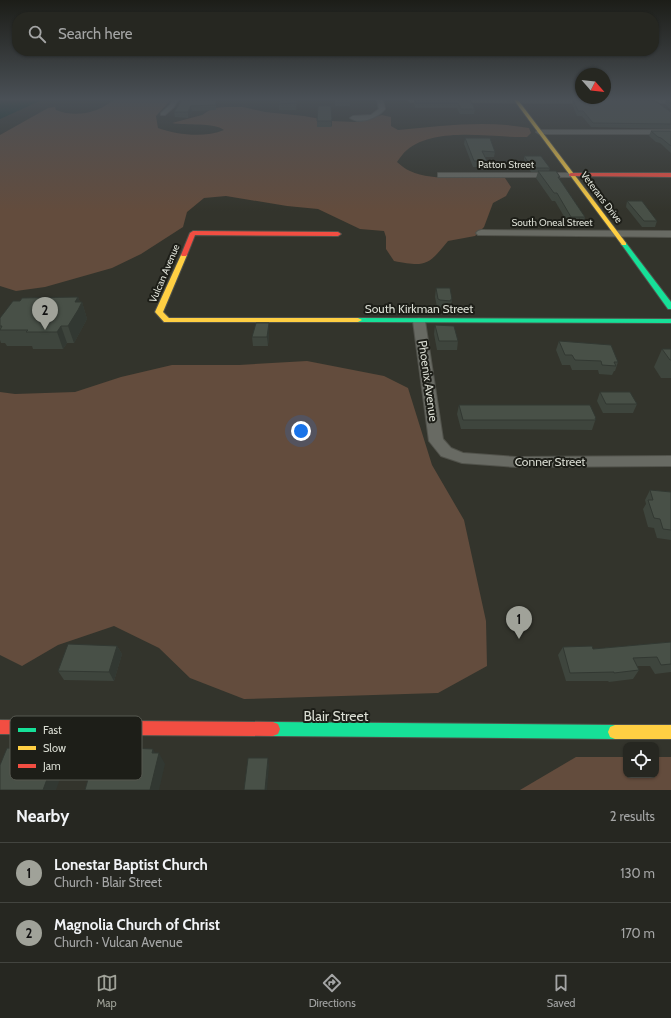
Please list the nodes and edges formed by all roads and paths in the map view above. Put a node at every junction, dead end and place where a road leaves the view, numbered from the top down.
1 (543, 137) edge
2 (571, 174) junction
3 (441, 175) dead end
4 (671, 175) edge
5 (481, 233) dead end
6 (616, 233) junction
7 (338, 234) dead end
8 (671, 234) edge
9 (671, 307) edge
10 (167, 320) joint
11 (419, 321) junction
12 (671, 321) edge
13 (436, 441) joint
14 (671, 461) edge
15 (0, 727) edge
16 (10, 727) edge
17 (142, 728) edge
18 (671, 732) edge

1 - 2 street, Veterans Drive
2 - 3 street, Patton Street
2 - 4 street
2 - 6 street, Veterans Drive
5 - 6 street, South Oneal Street
6 - 8 street, South Oneal Street
6 - 9 street, Veterans Drive
7 - 10 street, Vulcan Avenue
10 - 11 street, South Kirkman Street
11 - 12 street, South Kirkman Street
11 - 13 street, Phoenix Avenue
13 - 14 street, Conner Street
15 - 16 street, Blair Street
17 - 18 street, Blair Street

